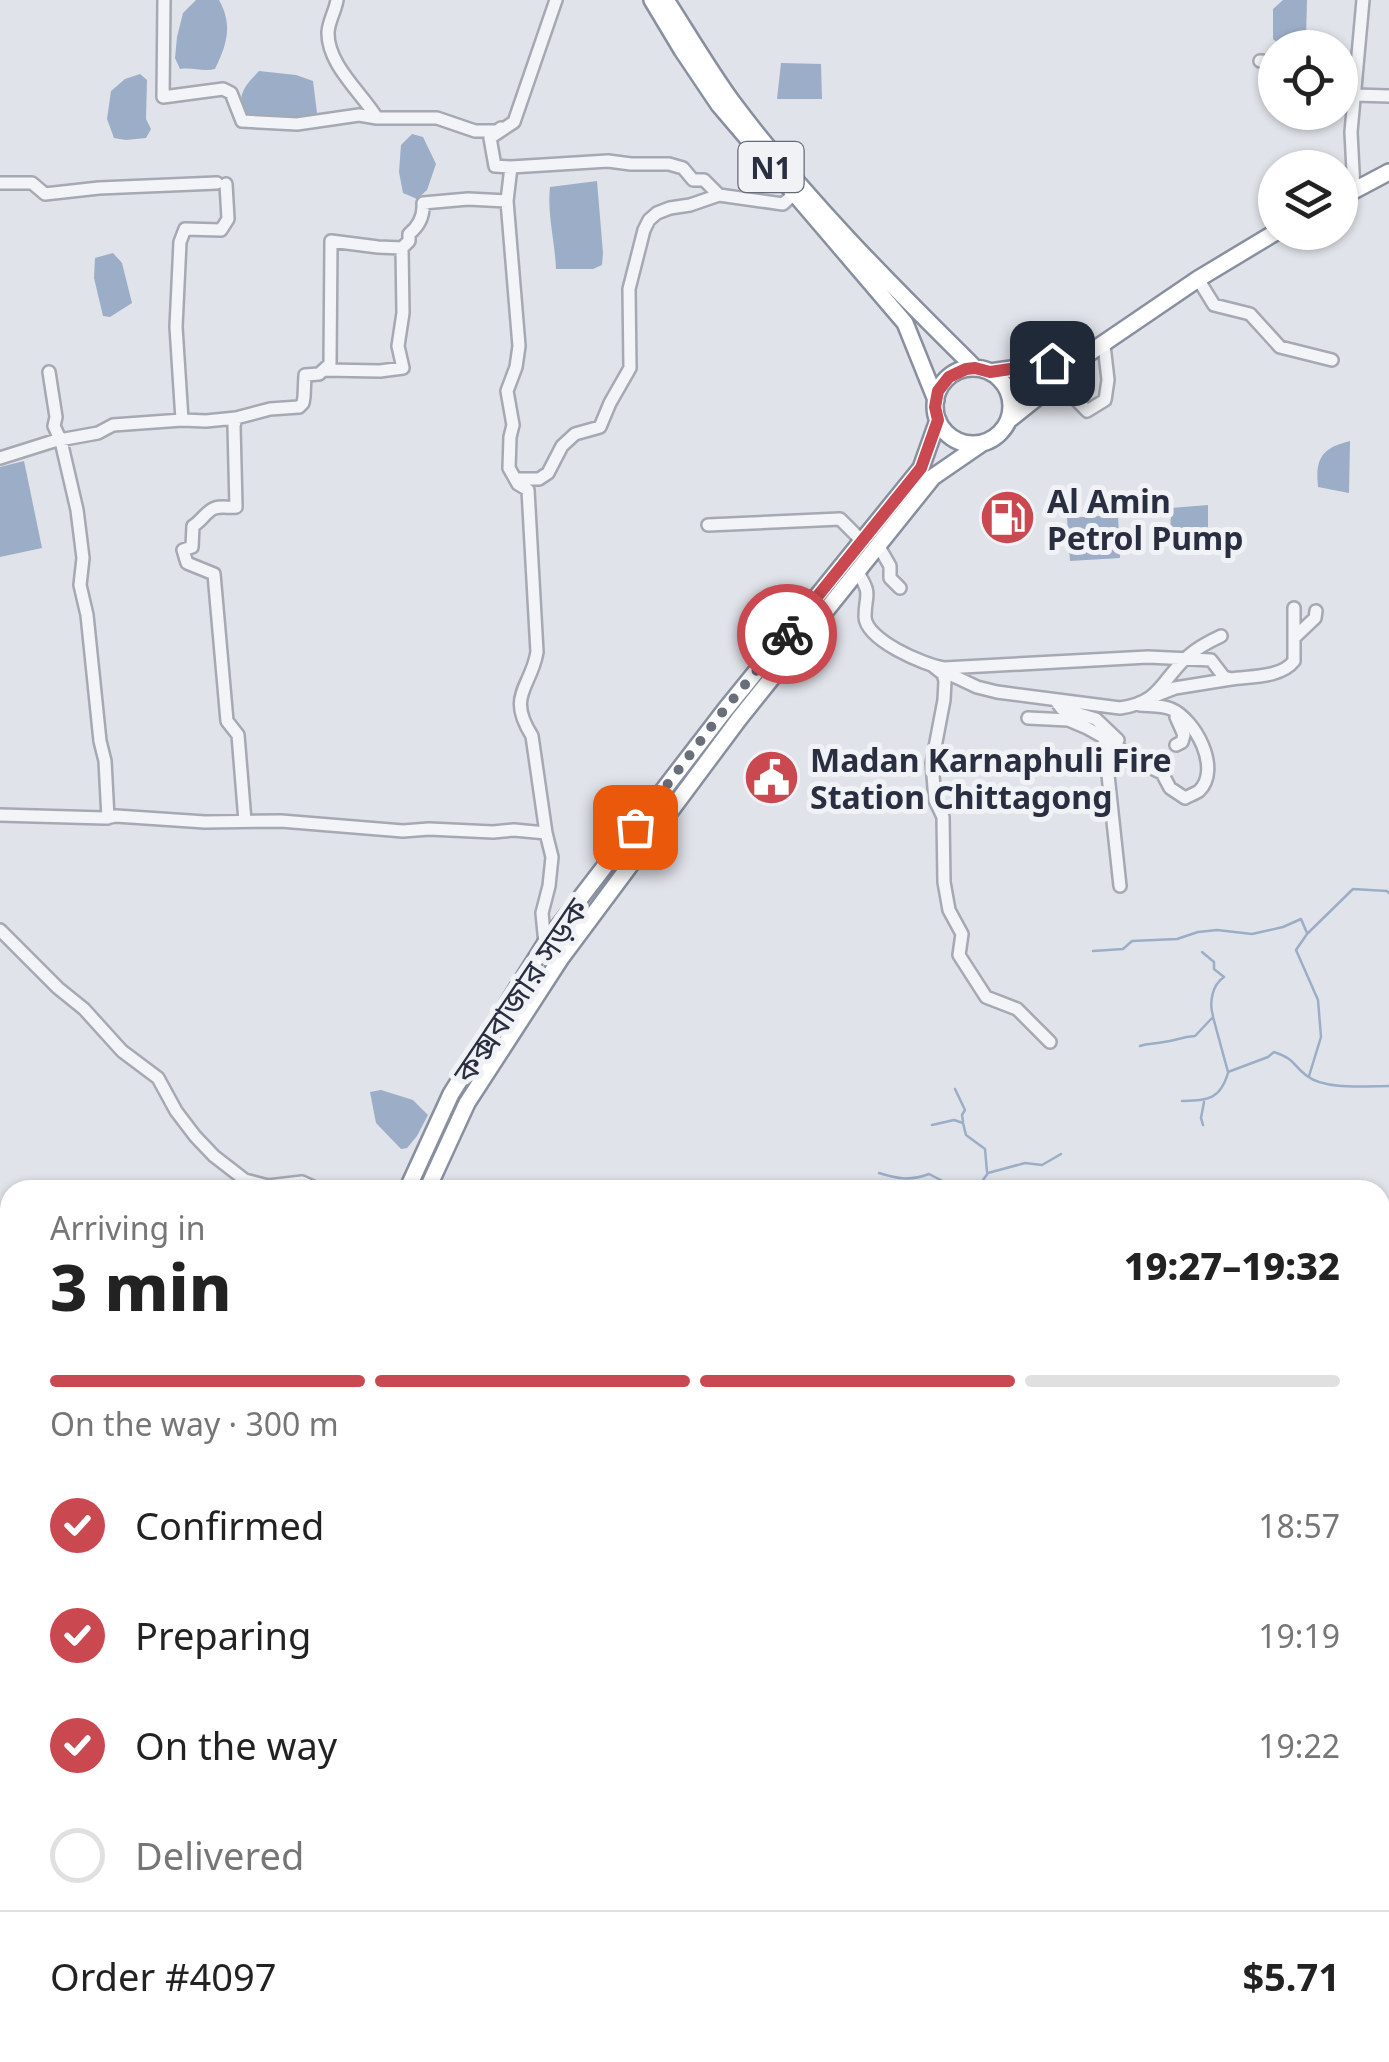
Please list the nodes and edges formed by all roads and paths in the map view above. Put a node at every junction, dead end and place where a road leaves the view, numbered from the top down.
1 (164, 0) edge
2 (337, 0) edge
3 (556, 0) edge
4 (652, 0) edge
5 (666, 0) edge
6 (1363, 0) edge
7 (1358, 55) edge
8 (1358, 95) edge
9 (1389, 96) edge
10 (377, 118) junction
11 (514, 122) junction
12 (511, 167) junction
13 (1389, 172) edge
14 (0, 183) edge
15 (1358, 188) edge
16 (794, 194) junction
17 (718, 196) junction
18 (507, 201) junction
19 (1258, 242) edge
20 (402, 248) junction
21 (1198, 279) junction
22 (1104, 345) junction
23 (1082, 358) junction
24 (1332, 360) dead end
25 (325, 370) junction
26 (982, 370) junction
27 (49, 372) dead end
28 (1058, 382) junction
29 (936, 400) junction
30 (236, 418) junction
31 (182, 420) junction
32 (938, 420) junction
33 (1009, 420) junction
34 (61, 440) junction
35 (980, 444) junction
36 (0, 458) edge
37 (515, 479) junction
38 (708, 525) dead end
39 (870, 543) junction
40 (857, 571) junction
41 (900, 588) dead end
42 (1294, 608) dead end
43 (1316, 611) dead end
44 (1220, 636) dead end
45 (1295, 637) junction
46 (1185, 658) junction
47 (933, 666) junction
48 (1230, 679) junction
49 (1153, 696) junction
50 (1056, 701) junction
51 (1140, 705) junction
52 (1172, 709) junction
53 (1028, 718) dead end
54 (1104, 738) junction
55 (1176, 745) dead end
56 (1155, 769) junction
57 (0, 815) edge
58 (108, 818) junction
59 (245, 821) junction
60 (546, 833) junction
61 (1120, 886) dead end
62 (0, 930) edge
63 (545, 944) junction
64 (1050, 1042) dead end
65 (245, 1180) edge
66 (412, 1180) edge
67 (432, 1180) edge

1 - 10 street
2 - 10 street
3 - 11 street
4 - 16 highway, N1
5 - 26 highway, N1
6 - 7 street
8 - 9 street
10 - 11 street
11 - 12 street
12 - 17 street
12 - 18 street
13 - 15 highway
14 - 31 street
16 - 17 street
16 - 29 highway, N1
17 - 37 street
18 - 20 street
18 - 37 street
19 - 21 highway
20 - 25 street
20 - 25 street
21 - 22 highway
21 - 24 street
22 - 23 highway
22 - 28 street
23 - 26 highway
23 - 28 highway
25 - 30 street
26 - 29 highway
26 - 33 highway
27 - 34 street
28 - 33 highway
29 - 32 highway
30 - 31 street
30 - 59 street
31 - 34 street
32 - 35 highway
32 - 39 highway, কক্সবাজার সড়ক
33 - 35 highway
34 - 36 street
34 - 58 street
35 - 39 highway, কক্সবাজার সড়ক
37 - 60 street
38 - 39 street
39 - 40 highway, কক্সবাজার সড়ক
39 - 41 street
39 - 63 highway, কক্সবাজার সড়ক
40 - 47 street
40 - 67 highway, কক্সবাজার সড়ক
42 - 45 street
43 - 45 street
44 - 46 street
45 - 48 street
46 - 47 street
46 - 48 street
46 - 49 street
47 - 50 street
47 - 64 street
48 - 49 street
49 - 51 street
50 - 51 street
50 - 56 street
51 - 52 street
52 - 55 street
52 - 56 street
53 - 54 street
54 - 56 street
54 - 61 street
57 - 58 street
58 - 59 street
59 - 60 street
60 - 63 street
62 - 65 street
63 - 66 highway, কক্সবাজার সড়ক

